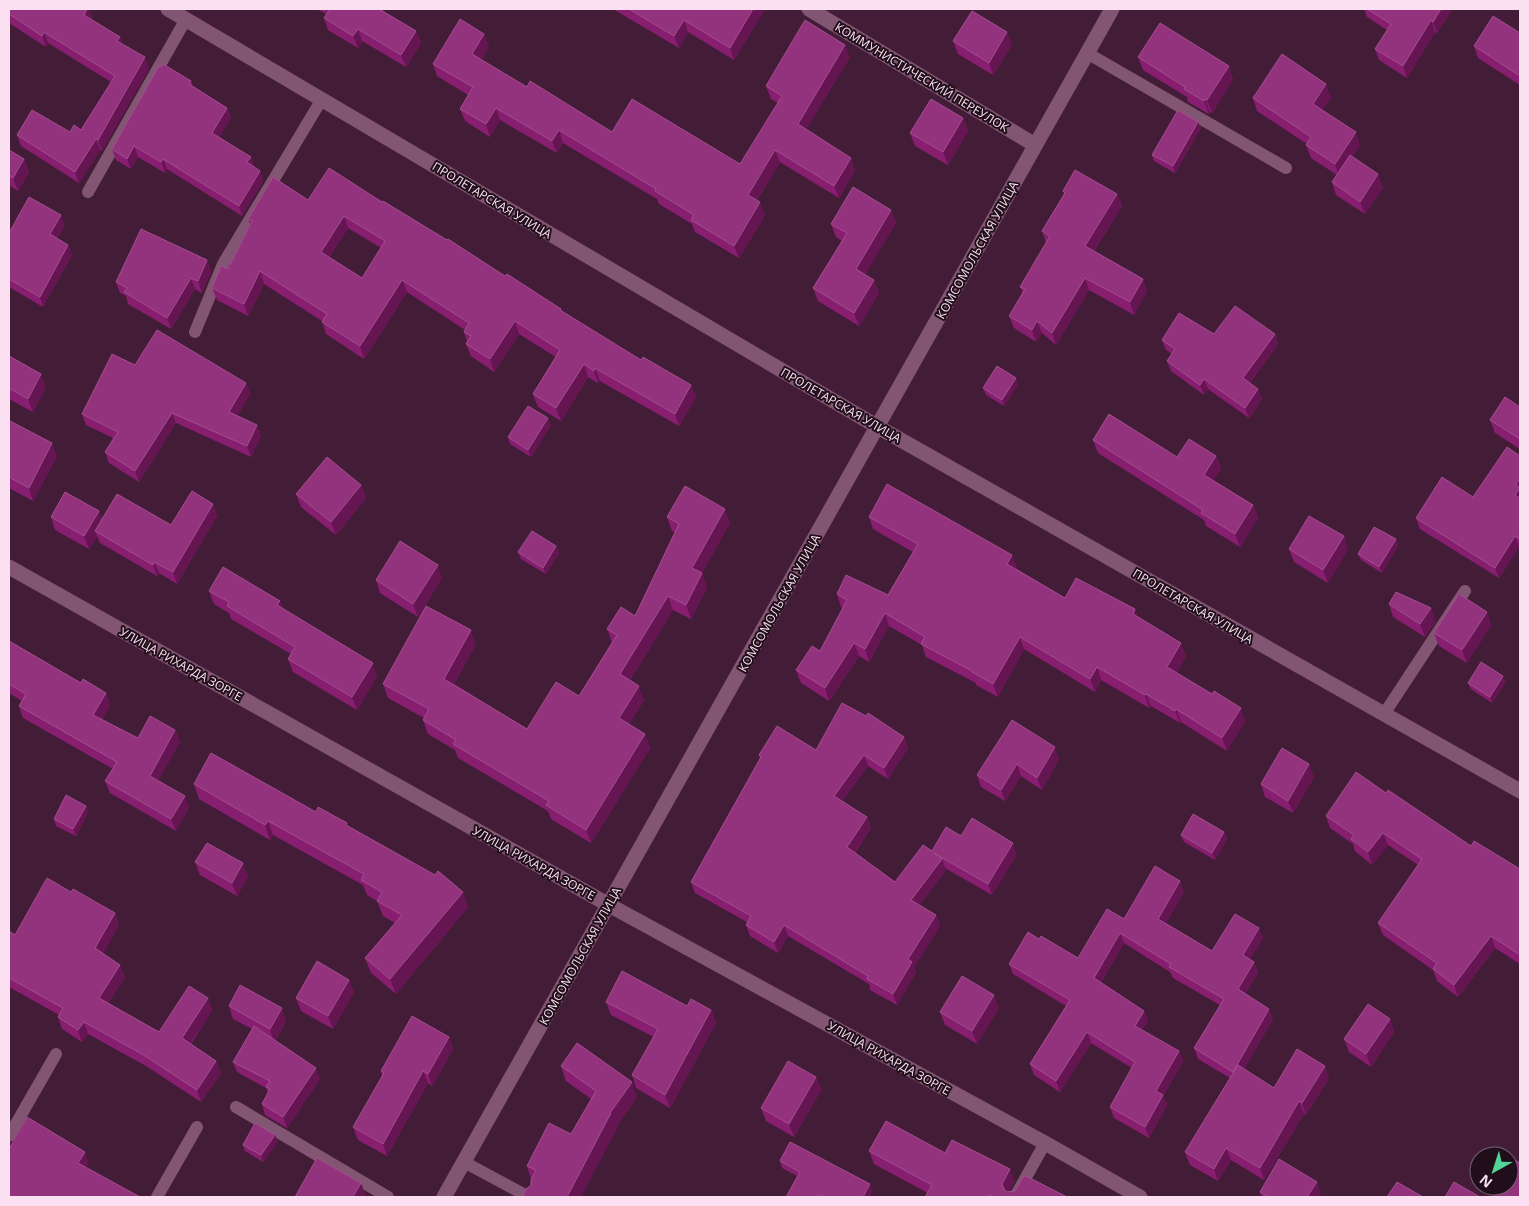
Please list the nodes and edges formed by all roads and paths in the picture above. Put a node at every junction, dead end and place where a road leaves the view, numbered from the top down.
1 (168, 9) edge
2 (809, 9) edge
3 (1112, 9) edge
4 (186, 19) junction
5 (1087, 53) junction
6 (322, 99) junction
7 (1035, 145) junction
8 (1286, 168) dead end
9 (88, 192) dead end
10 (195, 332) dead end
11 (878, 428) junction
12 (9, 567) edge
13 (1465, 591) dead end
14 (1384, 714) junction
15 (1520, 791) edge
16 (609, 905) junction
17 (56, 1054) dead end
18 (236, 1107) dead end
19 (197, 1126) dead end
20 (9, 1136) edge
21 (1045, 1143) junction
22 (464, 1162) junction
23 (157, 1197) edge
24 (388, 1197) edge
25 (444, 1197) edge
26 (530, 1197) edge
27 (1015, 1197) edge
28 (1140, 1197) edge

1 - 4 street, ПРОЛЕТАРСКАЯ УЛИЦА
2 - 7 street, КОММУНИСТИЧЕСКИЙ ПЕРЕУЛОК
3 - 5 street, КОМСОМОЛЬСКАЯ УЛИЦА
4 - 6 street, ПРОЛЕТАРСКАЯ УЛИЦА
4 - 9 lane
5 - 7 street, КОМСОМОЛЬСКАЯ УЛИЦА
5 - 8 lane
6 - 10 lane
6 - 11 street, ПРОЛЕТАРСКАЯ УЛИЦА
7 - 11 street, КОМСОМОЛЬСКАЯ УЛИЦА
11 - 14 street, ПРОЛЕТАРСКАЯ УЛИЦА
11 - 16 street, КОМСОМОЛЬСКАЯ УЛИЦА
12 - 16 street, УЛИЦА РИХАРДА ЗОРГЕ
13 - 14 lane
14 - 15 street, ПРОЛЕТАРСКАЯ УЛИЦА
16 - 21 street, УЛИЦА РИХАРДА ЗОРГЕ
16 - 22 street, КОМСОМОЛЬСКАЯ УЛИЦА
17 - 20 lane
18 - 24 lane
19 - 23 lane
21 - 27 lane
21 - 28 street, УЛИЦА РИХАРДА ЗОРГЕ
22 - 25 street, КОМСОМОЛЬСКАЯ УЛИЦА
22 - 26 lane

